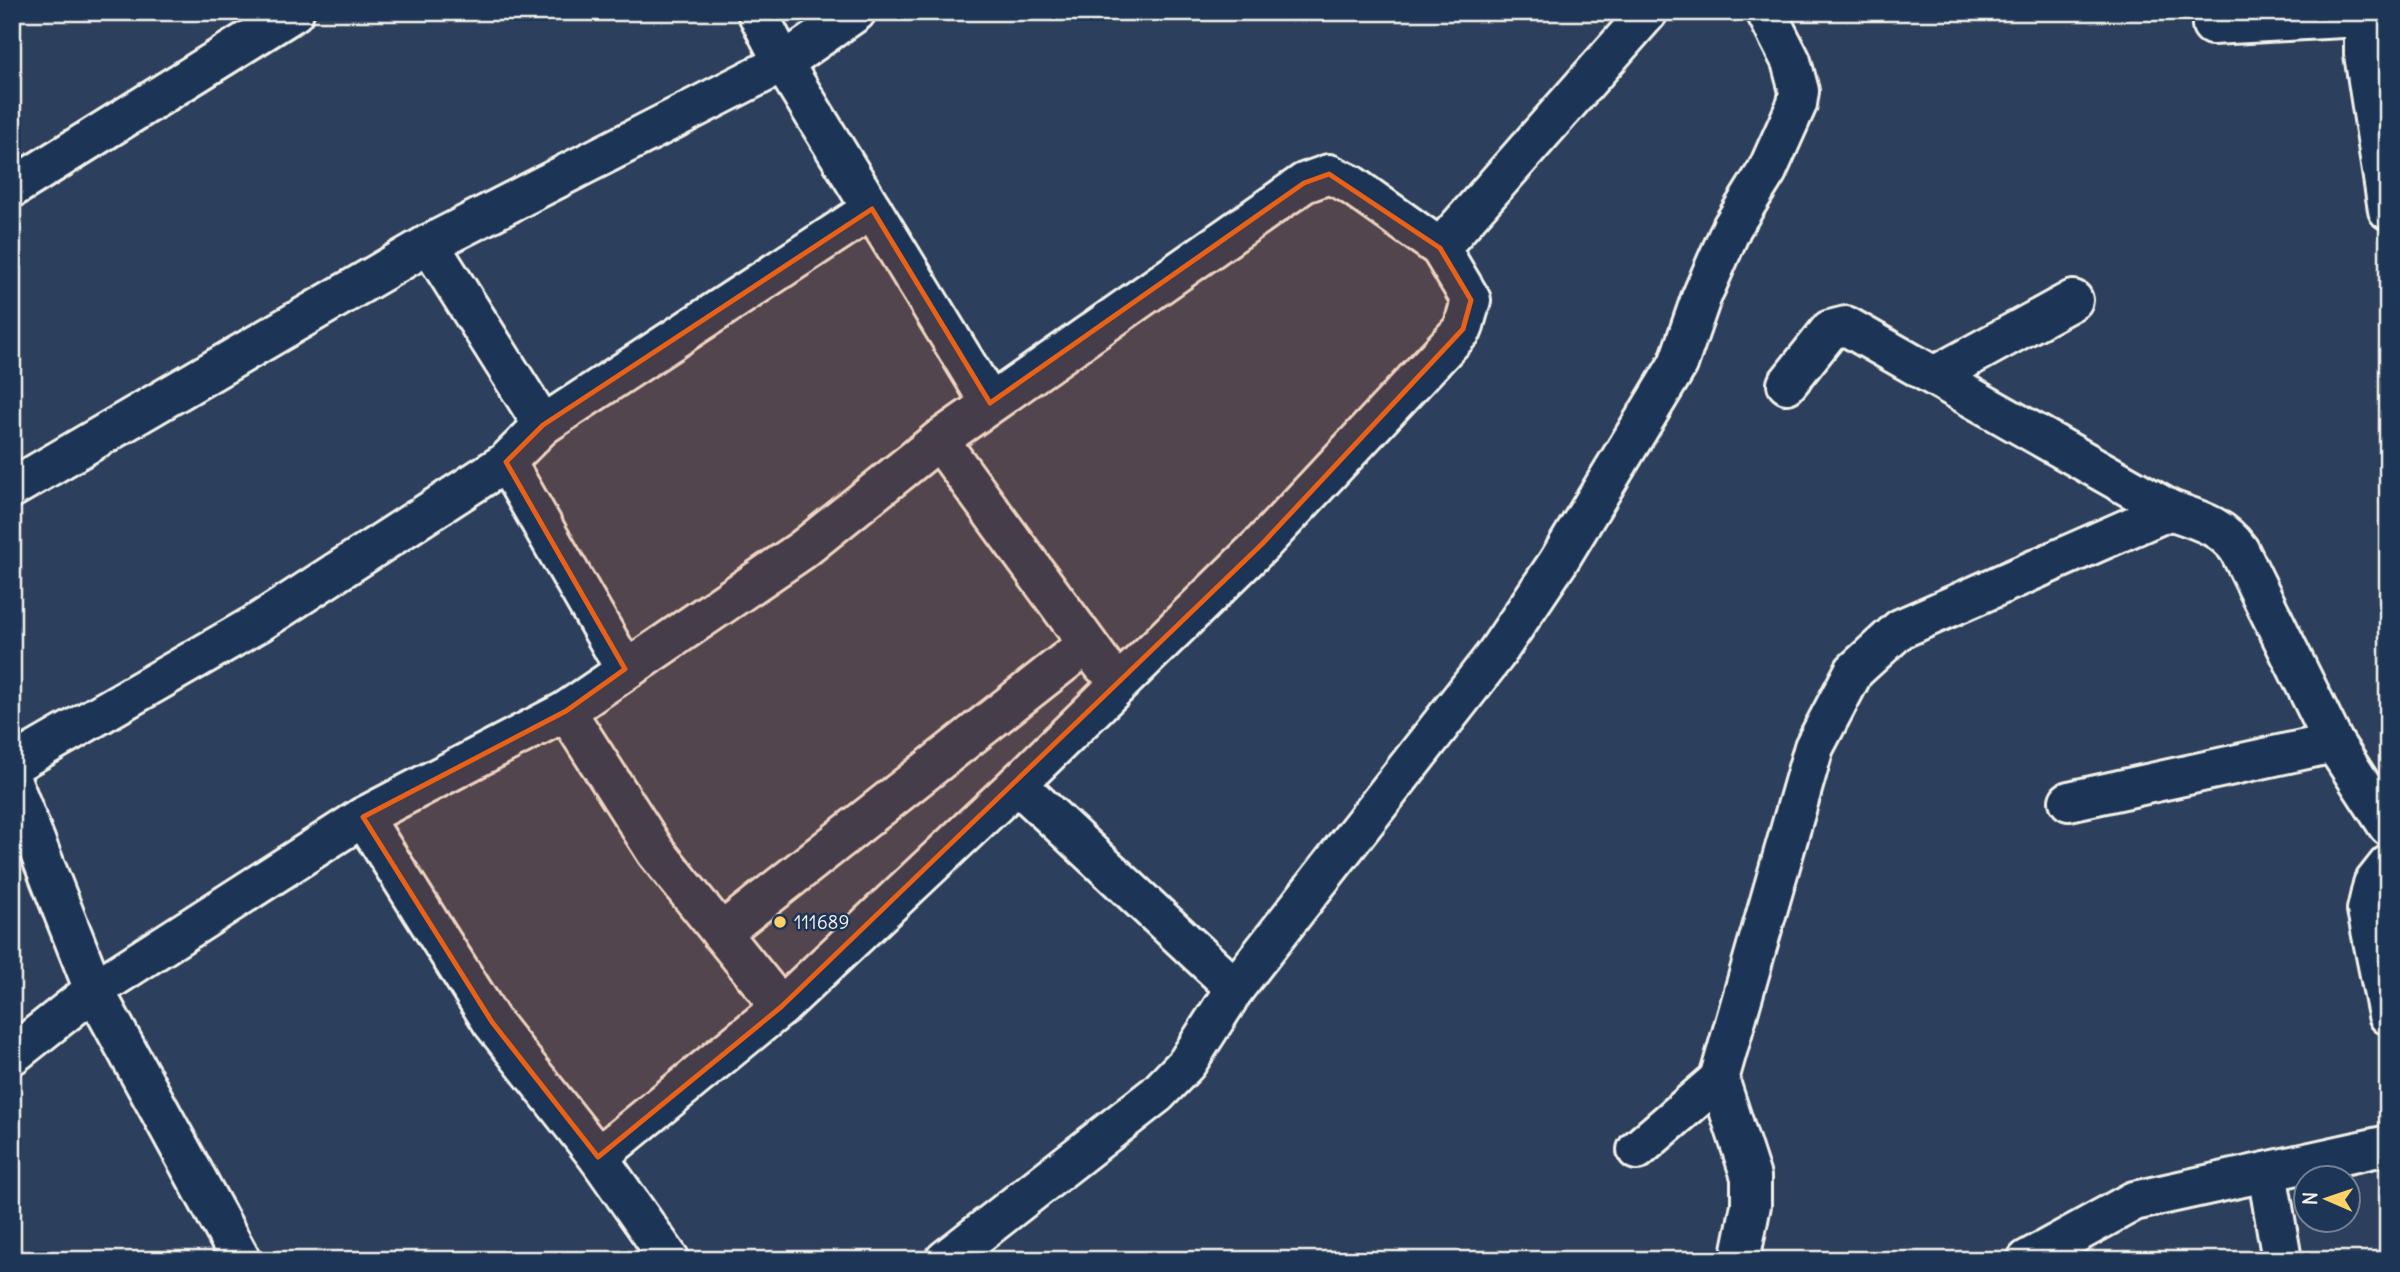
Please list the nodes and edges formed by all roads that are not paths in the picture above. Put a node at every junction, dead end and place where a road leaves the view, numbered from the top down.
1 (294, 12) edge
2 (757, 12) edge
3 (856, 12) edge
4 (1648, 12) edge
5 (1766, 12) edge
6 (2363, 15) edge
7 (2212, 25) dead end
8 (783, 63) junction
9 (12, 188) edge
10 (872, 209) junction
11 (2388, 210) edge
12 (429, 244) junction
13 (1440, 248) junction
14 (2073, 300) dead end
15 (1936, 375) junction
16 (1787, 384) dead end
17 (990, 403) junction
18 (543, 425) junction
19 (939, 440) junction
20 (506, 462) junction
21 (12, 488) edge
22 (2170, 510) junction
23 (1087, 644) junction
24 (625, 669) junction
25 (1118, 682) junction
26 (566, 711) junction
27 (2334, 743) junction
28 (12, 765) edge
29 (12, 782) edge
30 (1017, 784) junction
31 (2069, 801) dead end
32 (363, 817) junction
33 (2388, 827) edge
34 (2388, 865) edge
35 (721, 933) junction
36 (1235, 988) junction
37 (94, 990) junction
38 (781, 1007) junction
39 (2388, 1015) edge
40 (12, 1055) edge
41 (1719, 1079) junction
42 (2388, 1145) edge
43 (1637, 1150) dead end
44 (598, 1157) junction
45 (2267, 1172) junction
46 (240, 1260) edge
47 (670, 1260) edge
48 (945, 1260) edge
49 (1740, 1260) edge
50 (2027, 1260) edge
51 (2282, 1260) edge

1 - 9 street
2 - 8 street
3 - 8 street
4 - 13 street
5 - 36 street
6 - 7 street
6 - 11 street
8 - 10 street
8 - 12 street
10 - 17 street
10 - 18 street
12 - 18 street
12 - 21 street
13 - 17 street
13 - 25 street
14 - 15 street
15 - 16 street
15 - 22 street
17 - 19 street
18 - 20 street
19 - 23 street
19 - 24 street
20 - 24 street
20 - 28 street
22 - 27 street
22 - 41 street
23 - 25 street
23 - 35 street
24 - 26 street
25 - 30 street
26 - 32 street
26 - 35 street
27 - 31 street
27 - 33 street
29 - 37 street
30 - 36 street
30 - 38 street
32 - 37 street
32 - 44 street
34 - 39 street
35 - 38 street
36 - 48 street
37 - 40 street
37 - 46 street
38 - 44 street
41 - 43 street
41 - 49 street
42 - 45 street
44 - 47 street
45 - 50 street
45 - 51 street

